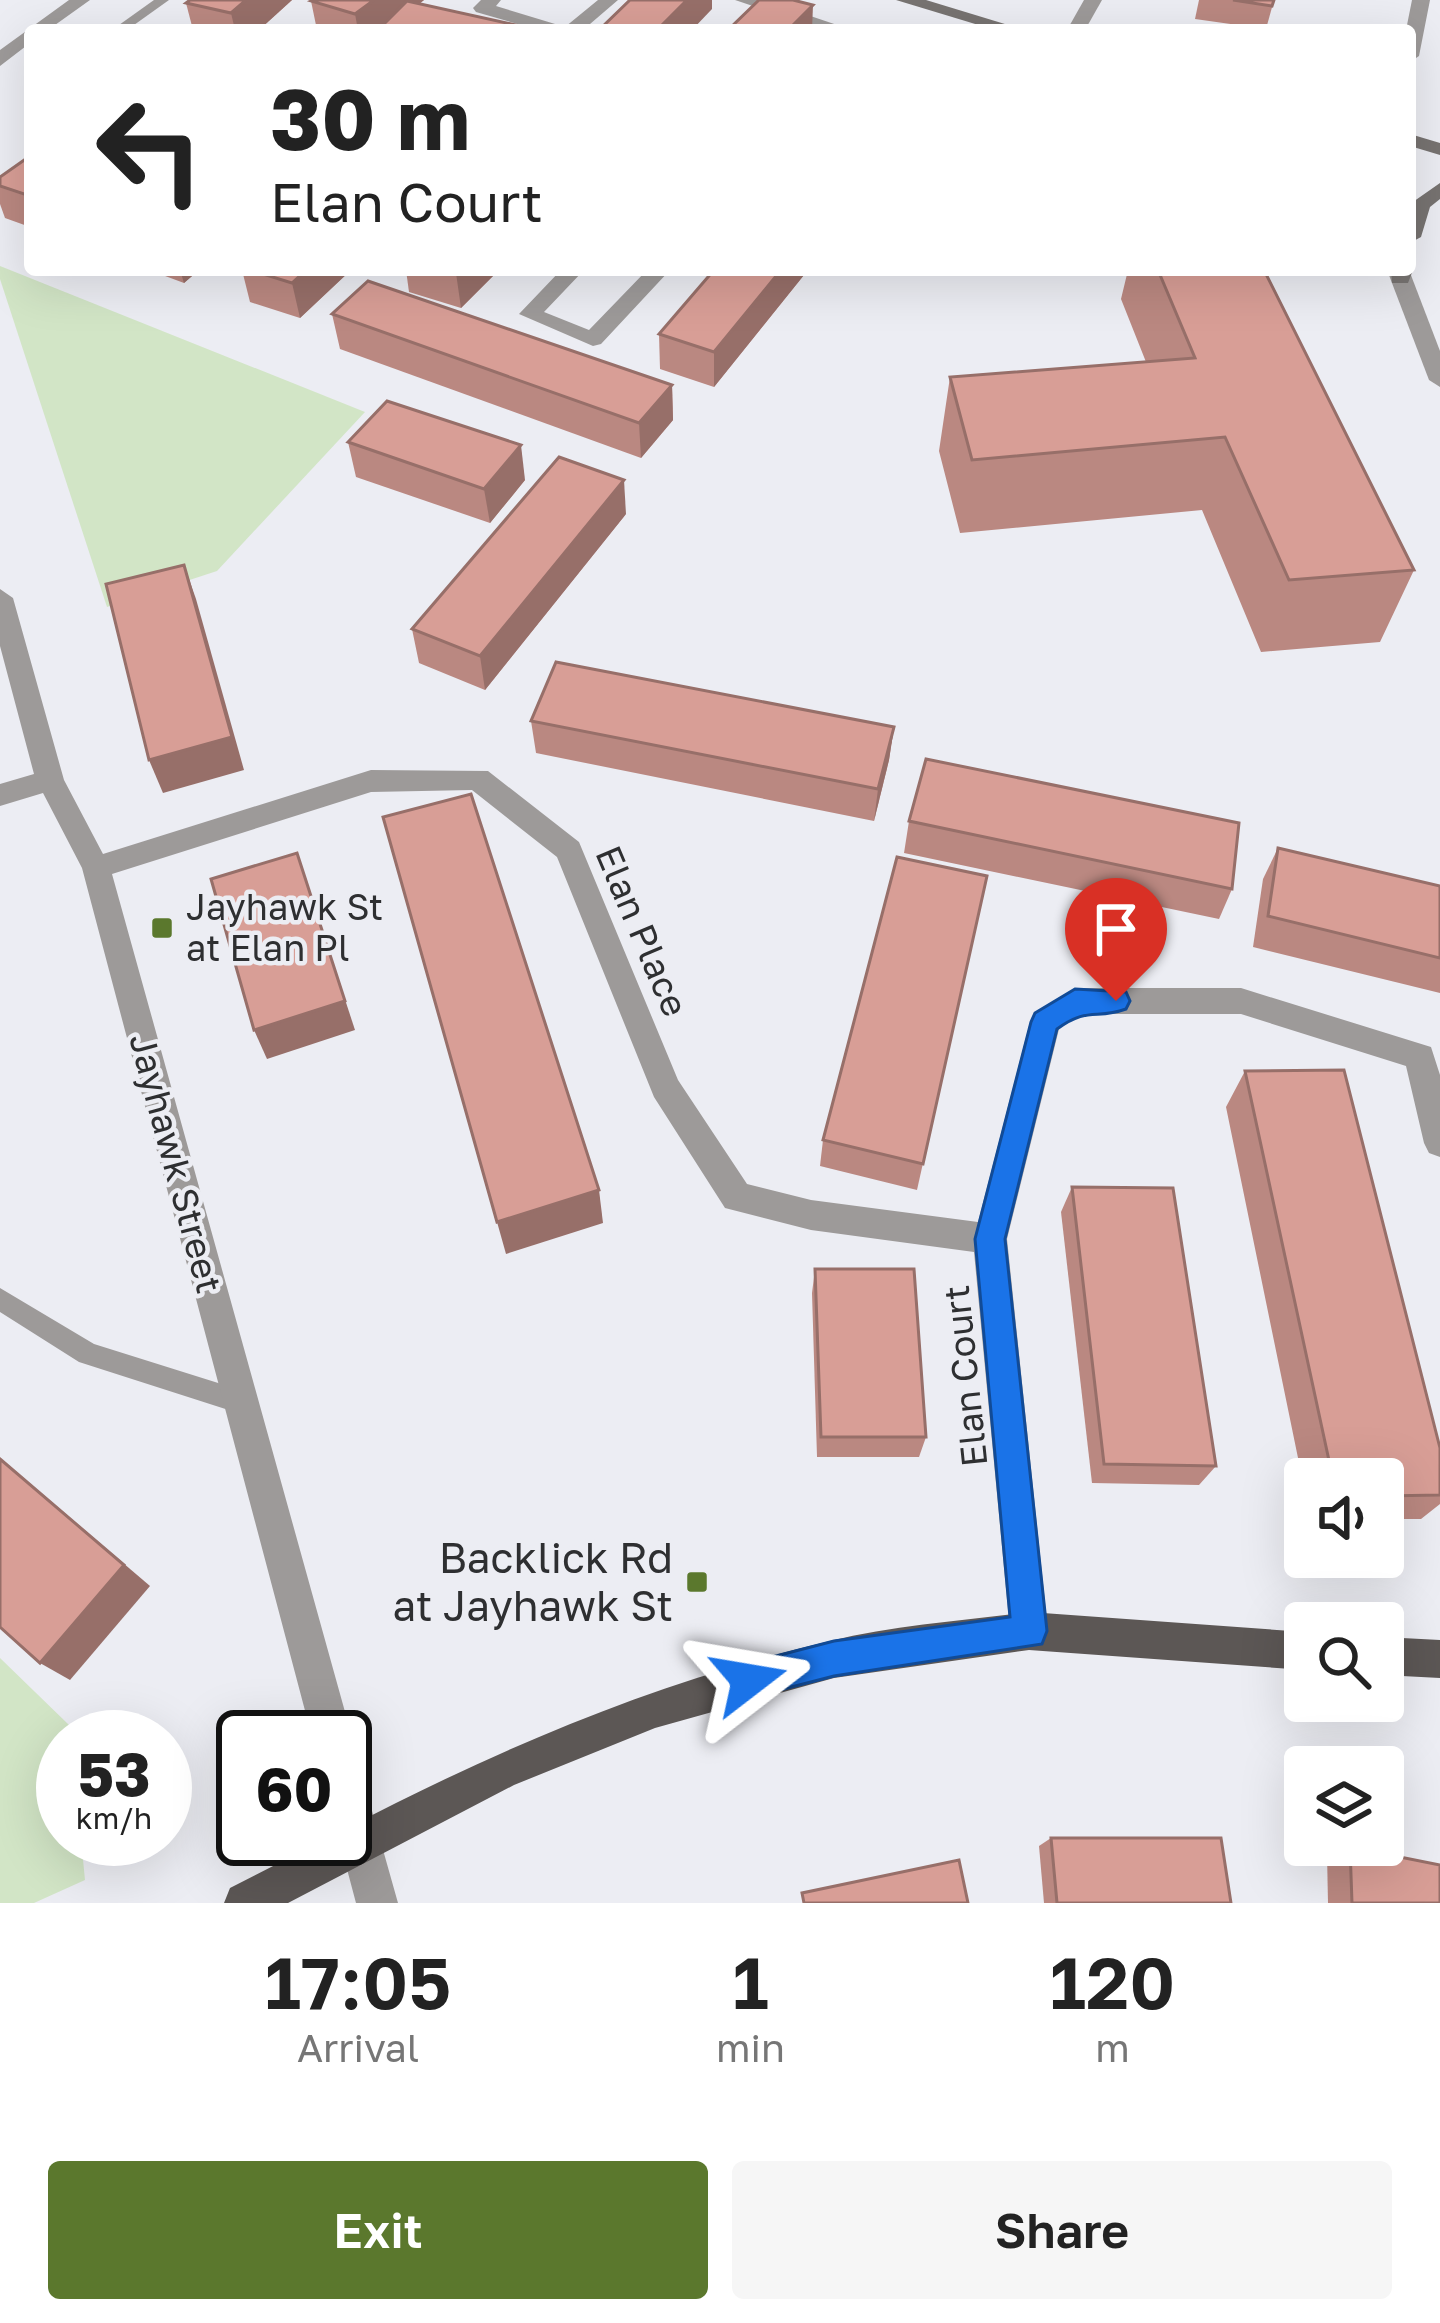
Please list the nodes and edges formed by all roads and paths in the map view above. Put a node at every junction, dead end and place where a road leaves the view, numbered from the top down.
1 (81, 0) edge
2 (164, 0) edge
3 (492, 0) edge
4 (609, 0) edge
5 (744, 0) edge
6 (904, 0) edge
7 (45, 24) edge
8 (127, 24) edge
9 (537, 24) edge
10 (579, 24) edge
11 (823, 24) edge
12 (994, 24) edge
13 (24, 39) edge
14 (0, 60) edge
15 (1440, 189) edge
16 (1416, 217) edge
17 (568, 276) edge
18 (653, 276) edge
19 (1401, 276) edge
20 (1440, 380) edge
21 (0, 598) edge
22 (50, 780) junction
23 (0, 795) edge
24 (96, 868) junction
25 (1440, 1143) edge
26 (990, 1239) junction
27 (0, 1299) edge
28 (241, 1402) junction
29 (1029, 1631) junction
30 (1284, 1649) edge
31 (1404, 1657) edge
32 (1440, 1659) edge
33 (325, 1710) edge
34 (372, 1841) edge
35 (321, 1866) edge
36 (367, 1866) edge
37 (245, 1903) edge
38 (377, 1903) edge

1 - 7 street
2 - 8 lane
3 - 9 street
4 - 10 street
5 - 11 street
6 - 12 main road
13 - 14 street
15 - 16 main road
17 - 18 street
19 - 20 street
21 - 22 street, Jayhawk Street
22 - 23 street
22 - 24 street, Jayhawk Street
24 - 26 street, Elan Place
24 - 28 street, Jayhawk Street
25 - 26 street, Elan Court
26 - 29 street, Elan Court
27 - 28 lane
28 - 33 street, Jayhawk Street
29 - 30 main road
29 - 34 main road
31 - 32 main road
35 - 37 main road
36 - 38 street

